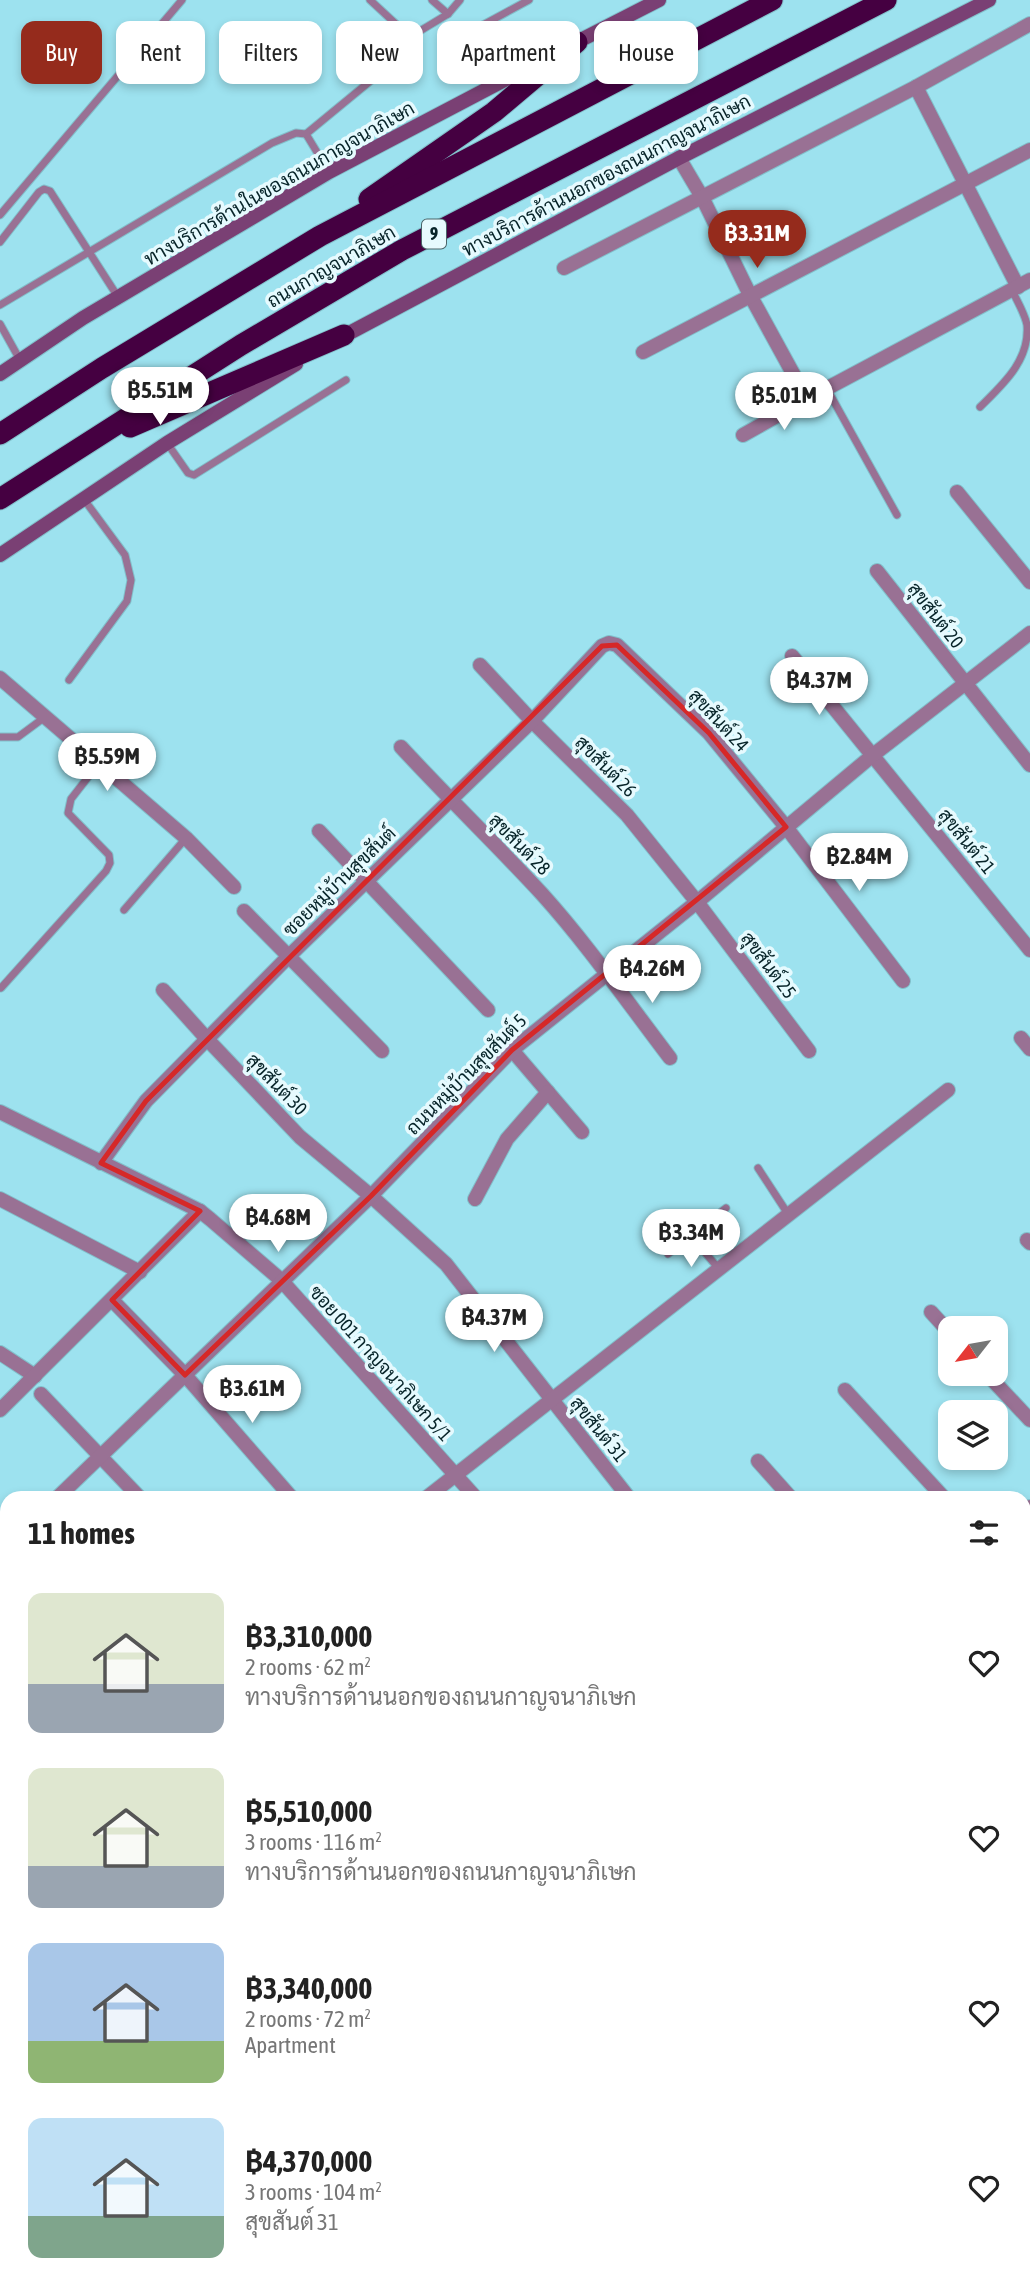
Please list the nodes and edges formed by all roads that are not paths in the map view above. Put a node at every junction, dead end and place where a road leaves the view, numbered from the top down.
1 (182, 0) edge
2 (370, 0) edge
3 (432, 0) edge
4 (460, 0) edge
5 (529, 0) edge
6 (659, 0) edge
7 (772, 0) edge
8 (886, 0) edge
9 (989, 0) edge
10 (448, 13) junction
11 (393, 21) edge
12 (490, 21) edge
13 (1030, 24) edge
14 (423, 29) edge
15 (580, 40) edge
16 (367, 84) edge
17 (497, 84) edge
18 (527, 84) edge
19 (916, 87) junction
20 (306, 134) junction
21 (1030, 150) edge
22 (679, 158) junction
23 (329, 172) junction
24 (964, 184) junction
25 (702, 197) junction
26 (0, 215) edge
27 (320, 236) junction
28 (0, 242) edge
29 (89, 251) junction
30 (564, 268) dead end
31 (1020, 286) edge
32 (750, 295) junction
33 (118, 297) junction
34 (0, 304) edge
35 (0, 324) edge
36 (344, 335) junction
37 (642, 352) dead end
38 (20, 360) junction
39 (0, 374) edge
40 (346, 380) dead end
41 (827, 389) junction
42 (807, 399) junction
43 (980, 407) dead end
44 (0, 434) edge
45 (743, 435) dead end
46 (167, 443) junction
47 (66, 455) junction
48 (957, 492) dead end
49 (83, 498) junction
50 (0, 499) edge
51 (897, 515) dead end
52 (0, 555) edge
53 (877, 571) dead end
54 (1030, 582) edge
55 (1030, 633) edge
56 (617, 645) joint
57 (792, 656) dead end
58 (480, 665) dead end
59 (0, 678) edge
60 (69, 680) dead end
61 (965, 684) junction
62 (45, 717) junction
63 (532, 721) junction
64 (0, 737) edge
65 (401, 747) dead end
66 (873, 755) junction
67 (99, 763) junction
68 (1030, 765) edge
69 (450, 801) junction
70 (786, 827) junction
71 (320, 831) dead end
72 (186, 838) junction
73 (368, 881) junction
74 (234, 887) dead end
75 (697, 902) junction
76 (124, 910) dead end
77 (244, 911) dead end
78 (1030, 950) edge
79 (288, 957) junction
80 (606, 974) junction
81 (903, 981) dead end
82 (1, 988) edge
83 (163, 990) dead end
84 (488, 1010) dead end
85 (207, 1039) junction
86 (512, 1050) junction
87 (809, 1051) dead end
88 (382, 1052) dead end
89 (670, 1058) dead end
90 (948, 1090) dead end
91 (548, 1092) junction
92 (0, 1112) edge
93 (582, 1132) dead end
94 (101, 1164) junction
95 (758, 1168) dead end
96 (371, 1196) junction
97 (0, 1199) edge
98 (475, 1199) dead end
99 (726, 1208) dead end
100 (200, 1211) junction
101 (788, 1215) junction
102 (691, 1236) junction
103 (668, 1254) dead end
104 (719, 1270) junction
105 (140, 1272) junction
106 (281, 1280) junction
107 (112, 1300) junction
108 (931, 1312) dead end
109 (938, 1320) edge
110 (0, 1353) edge
111 (185, 1375) junction
112 (35, 1376) junction
113 (999, 1386) edge
114 (845, 1390) dead end
115 (41, 1394) dead end
116 (551, 1401) junction
117 (0, 1410) edge
118 (1030, 1420) edge
119 (100, 1455) junction
120 (758, 1461) dead end
121 (454, 1474) junction
122 (64, 1491) edge
123 (133, 1491) edge
124 (286, 1491) edge
125 (434, 1491) edge
126 (470, 1491) edge
127 (623, 1491) edge
128 (785, 1491) edge
129 (938, 1491) edge

1 - 26 lane
2 - 11 lane
3 - 10 lane
4 - 10 lane
5 - 12 lane
6 - 15 main road, ทางบริการด้านในของถนนกาญจนาภิเษก
7 - 27 highway, ถนนกาญจนาภิเษก
8 - 47 highway, ถนนกาญจนาภิเษก / 9
9 - 22 main road, ทางบริการด้านนอกของถนนกาญจนาภิเษก
10 - 14 lane
13 - 19 street
16 - 20 lane
17 - 23 main road, ทางบริการด้านในของถนนกาญจนาภิเษก
18 - 27 highway
19 - 24 street
19 - 25 street
20 - 23 lane
20 - 29 lane
21 - 24 street
22 - 25 street
22 - 36 main road, ทางบริการด้านนอกของถนนกาญจนาภิเษก
23 - 33 main road, ทางบริการด้านในของถนนกาญจนาภิเษก
24 - 31 street
24 - 32 street
25 - 30 street
25 - 32 street
27 - 44 highway, ถนนกาญจนาภิเษก
28 - 29 lane
29 - 33 lane
29 - 34 lane
31 - 41 street
31 - 43 lane
32 - 37 street
32 - 42 street
33 - 38 main road, ทางบริการด้านในของถนนกาญจนาภิเษก
35 - 38 lane
36 - 46 main road, ทางบริการด้านนอกของถนนกาญจนาภิเษก
36 - 47 highway
38 - 39 main road, ทางบริการด้านในของถนนกาญจนาภิเษก
40 - 46 lane
41 - 42 street
41 - 51 lane
42 - 45 street
46 - 49 main road, ทางบริการด้านนอกของถนนกาญจนาภิเษก
47 - 50 highway, ถนนกาญจนาภิเษก / 9
48 - 54 street
49 - 52 main road, ทางบริการด้านนอกของถนนกาญจนาภิเษก
49 - 60 lane
53 - 61 street, สุขสันต์ 20
55 - 61 street, ถนนหมู่บ้านสุขสันต์ 5
56 - 63 street, ซอยหมู่บ้านสุขสันต์
56 - 70 street, สุขสันต์ 24
57 - 66 street, สุขสันต์ 21
58 - 63 street, สุขสันต์ 26
59 - 62 street
61 - 66 street, ถนนหมู่บ้านสุขสันต์ 5
61 - 68 street, สุขสันต์ 20
62 - 64 lane
62 - 67 street
63 - 69 street, ซอยหมู่บ้านสุขสันต์
63 - 75 street, สุขสันต์ 26
65 - 69 street, สุขสันต์ 28
66 - 70 street, ถนนหมู่บ้านสุขสันต์ 5
66 - 78 street, สุขสันต์ 21
67 - 72 street
67 - 82 lane
69 - 73 street, ซอยหมู่บ้านสุขสันต์
69 - 80 street, สุขสันต์ 28
70 - 75 street, ถนนหมู่บ้านสุขสันต์ 5
70 - 81 street, สุขสันต์ 24
71 - 73 street
72 - 74 street
72 - 76 lane
73 - 79 street, ซอยหมู่บ้านสุขสันต์
73 - 84 street
75 - 80 street, ถนนหมู่บ้านสุขสันต์ 5
75 - 87 street, สุขสันต์ 25
77 - 79 street
79 - 85 street, ซอยหมู่บ้านสุขสันต์
79 - 88 street
80 - 86 street, ถนนหมู่บ้านสุขสันต์ 5
80 - 89 street, สุขสันต์ 28
83 - 85 street, สุขสันต์ 30
85 - 94 street, ซอยหมู่บ้านสุขสันต์
85 - 96 street, สุขสันต์ 30
86 - 91 street
86 - 96 street, ถนนหมู่บ้านสุขสันต์ 5
90 - 101 street
91 - 93 street
91 - 98 street
92 - 94 street, ซอย 001 กาญจนาภิเษก 5/1
94 - 100 street, ซอย 001 กาญจนาภิเษก 5/1
95 - 101 lane
96 - 106 street, ถนนหมู่บ้านสุขสันต์ 5
96 - 116 street, สุขสันต์ 31
97 - 105 street
99 - 102 lane
100 - 105 street
100 - 106 street, ซอย 001 กาญจนาภิเษก 5/1
101 - 104 street
102 - 103 lane
102 - 104 lane
104 - 116 street
105 - 107 street
106 - 111 street, ถนนหมู่บ้านสุขสันต์ 5
106 - 121 street, ซอย 001 กาญจนาภิเษก 5/1
107 - 111 street
107 - 112 street
108 - 109 street
110 - 112 street
111 - 119 street, ถนนหมู่บ้านสุขสันต์ 5
111 - 124 street
112 - 117 street
113 - 118 street
114 - 129 street
115 - 119 street
116 - 121 street
116 - 127 street, สุขสันต์ 31
119 - 122 street, ถนนหมู่บ้านสุขสันต์ 5
119 - 123 street
120 - 128 street
121 - 125 street
121 - 126 street, ซอย 001 กาญจนาภิเษก 5/1

